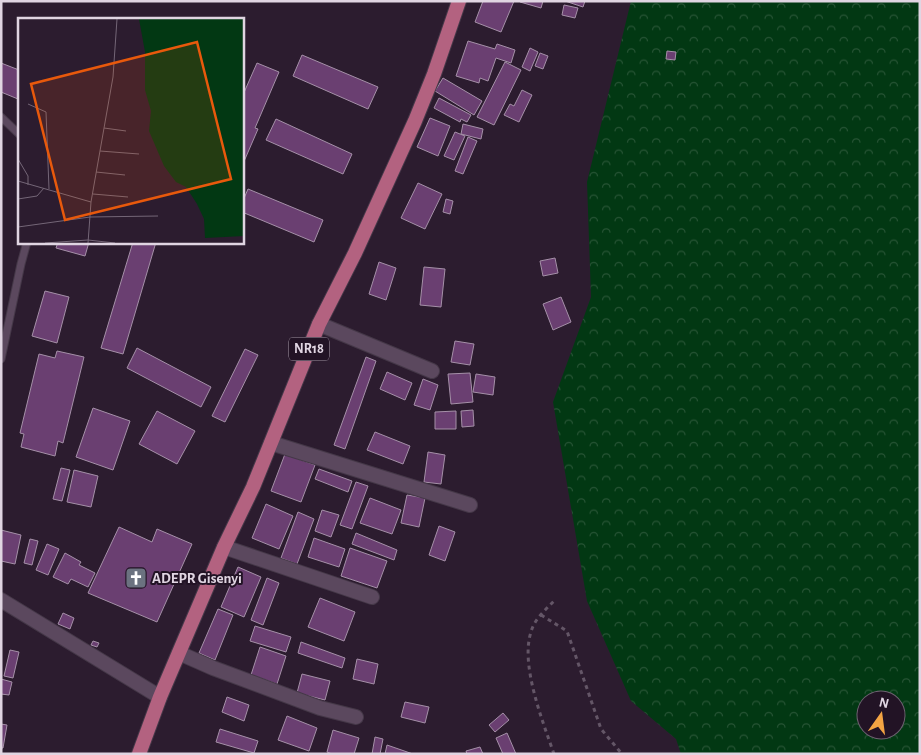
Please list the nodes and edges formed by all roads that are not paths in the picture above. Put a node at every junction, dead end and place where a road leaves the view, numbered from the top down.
1 (459, 1) edge
2 (1, 117) edge
3 (18, 133) edge
4 (26, 244) edge
5 (320, 324) junction
6 (1, 358) edge
7 (432, 372) dead end
8 (271, 443) junction
9 (470, 505) dead end
10 (224, 546) junction
11 (372, 597) dead end
12 (1, 600) edge
13 (180, 653) junction
14 (160, 697) junction
15 (356, 717) dead end
16 (140, 754) edge

1 - 5 main road, NR18
2 - 3 lane
4 - 6 lane
5 - 7 street
5 - 8 main road, NR18
8 - 9 street
8 - 10 main road, NR18
10 - 11 street
10 - 13 main road, NR18
12 - 14 street
13 - 14 main road, NR18
13 - 15 street
14 - 16 main road, NR18

